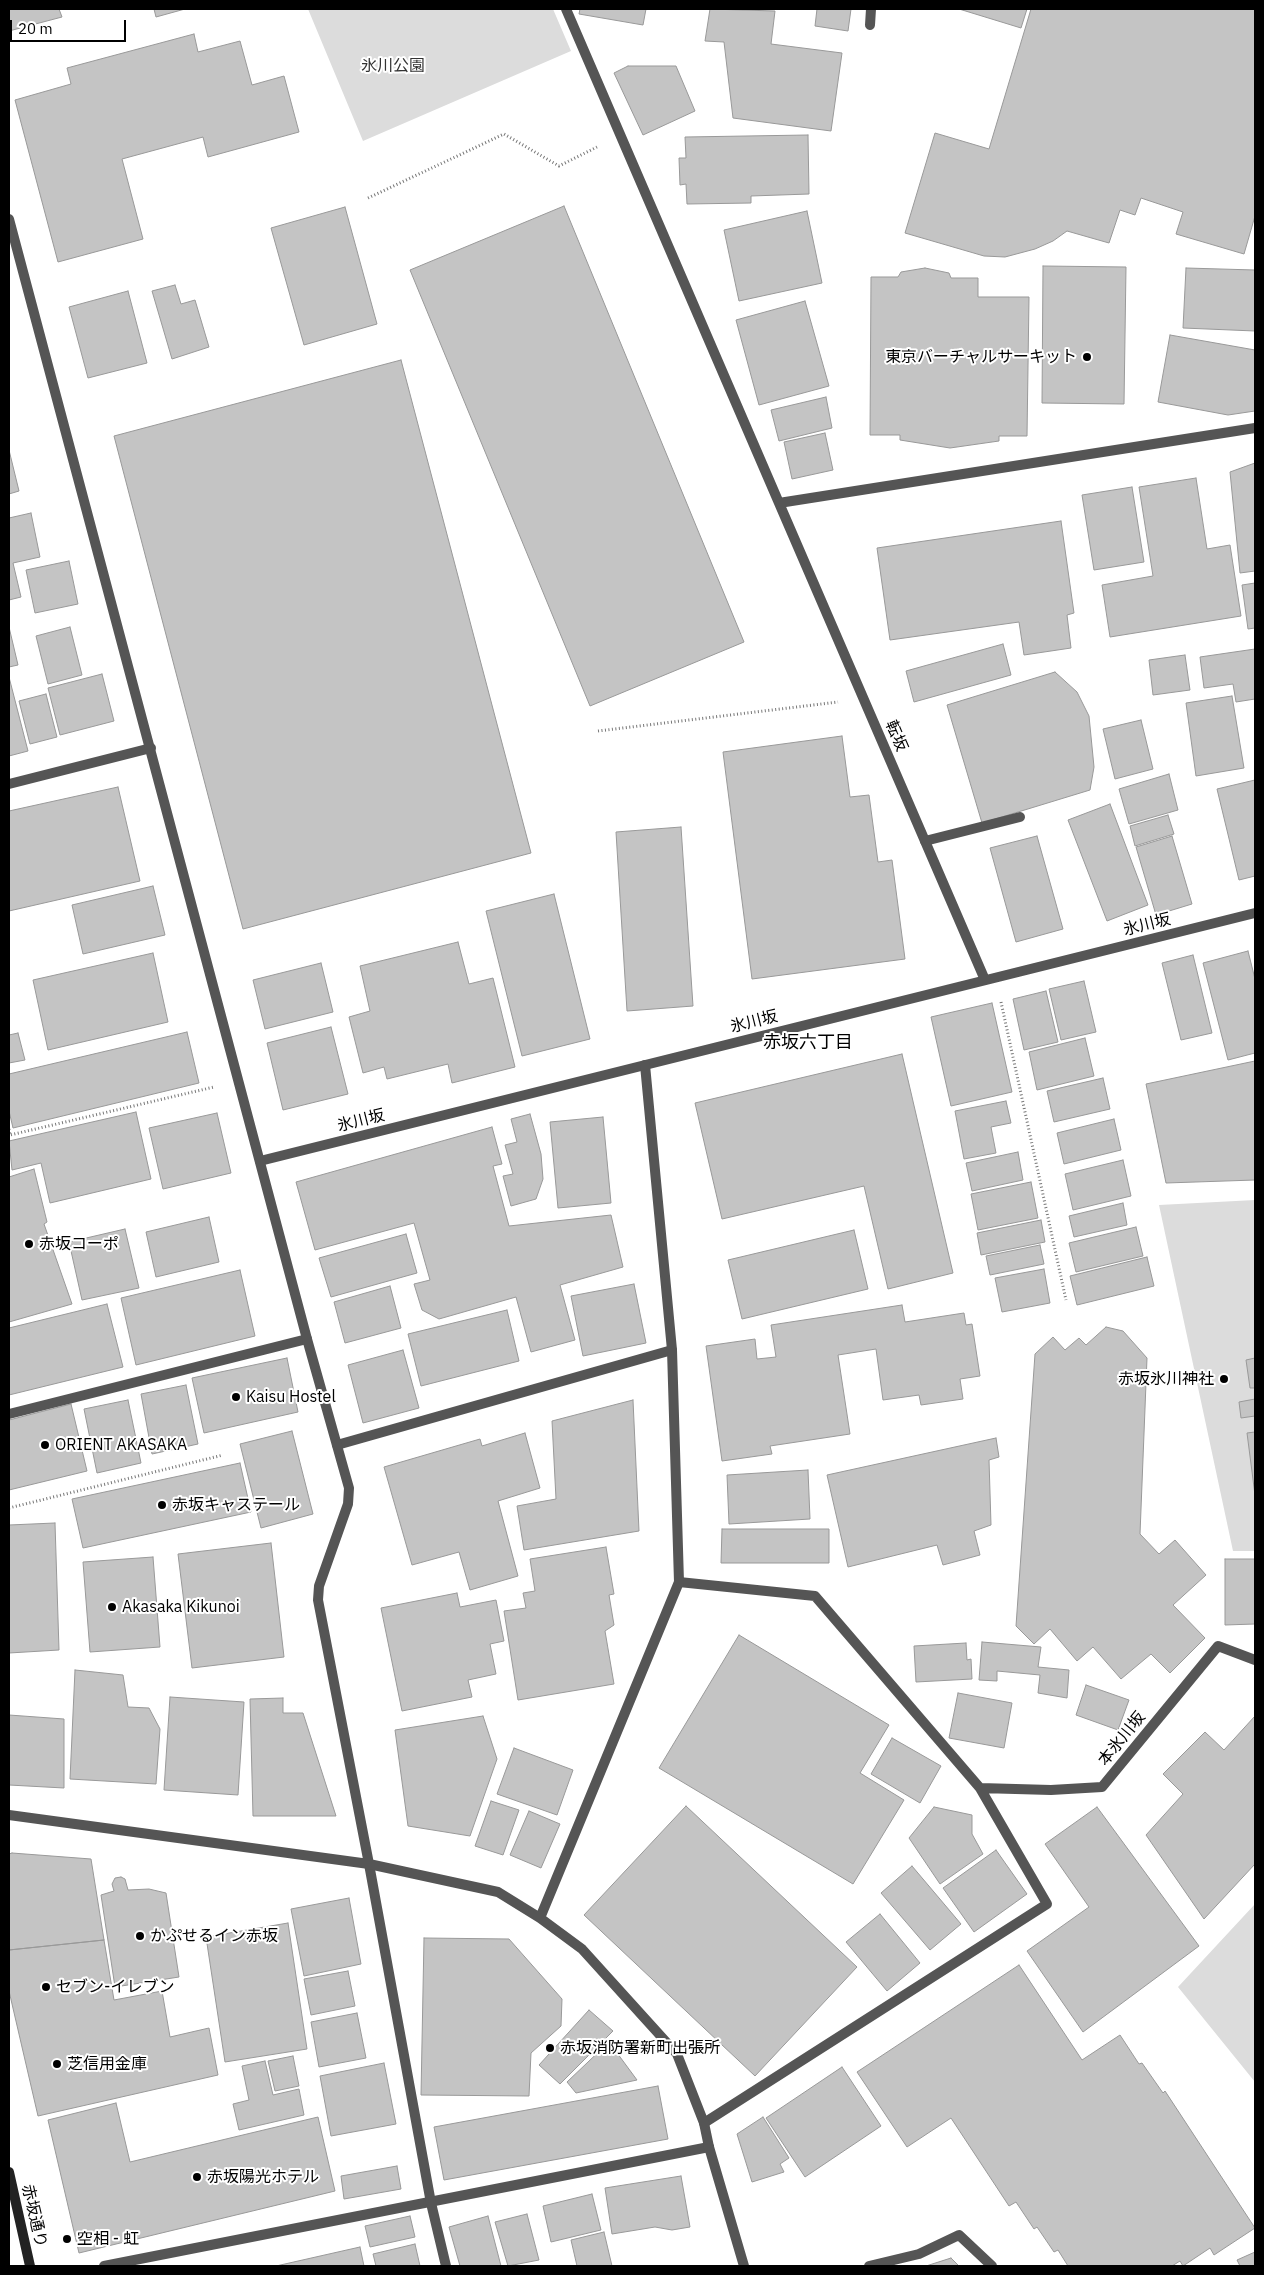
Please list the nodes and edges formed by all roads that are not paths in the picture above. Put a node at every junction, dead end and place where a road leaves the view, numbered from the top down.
1 (566, 9) edge
2 (871, 9) edge
3 (870, 25) dead end
4 (9, 219) edge
5 (1255, 428) edge
6 (779, 503) junction
7 (151, 748) junction
8 (9, 784) edge
9 (1020, 817) dead end
10 (925, 841) junction
11 (1255, 913) edge
12 (985, 980) junction
13 (644, 1065) junction
14 (260, 1162) junction
15 (307, 1339) junction
16 (672, 1350) junction
17 (9, 1414) edge
18 (337, 1445) junction
19 (679, 1582) junction
20 (1255, 1660) edge
21 (980, 1788) junction
22 (9, 1815) edge
23 (369, 1864) junction
24 (540, 1918) junction
25 (704, 2123) junction
26 (709, 2147) junction
27 (9, 2172) edge
28 (431, 2202) junction
29 (30, 2266) edge
30 (104, 2266) edge
31 (446, 2266) edge
32 (744, 2266) edge
33 (869, 2266) edge
34 (992, 2266) edge

1 - 6 street, 転坂
2 - 3 street
4 - 7 street
5 - 6 street
6 - 10 street, 転坂
7 - 8 street
7 - 14 street
9 - 10 street
10 - 12 street, 転坂
11 - 12 street, 氷川坂
12 - 13 street, 氷川坂
13 - 14 street, 氷川坂
13 - 16 street
14 - 15 street
15 - 17 street
15 - 18 street
16 - 18 street
16 - 19 street
18 - 23 street
19 - 21 street
19 - 24 street
20 - 21 street, 本氷川坂
21 - 25 street
22 - 23 street
23 - 24 street
23 - 28 street
24 - 25 street
25 - 26 street
26 - 28 street
26 - 32 street
27 - 29 main road, 赤坂通り
28 - 30 street
28 - 31 street
33 - 34 street

